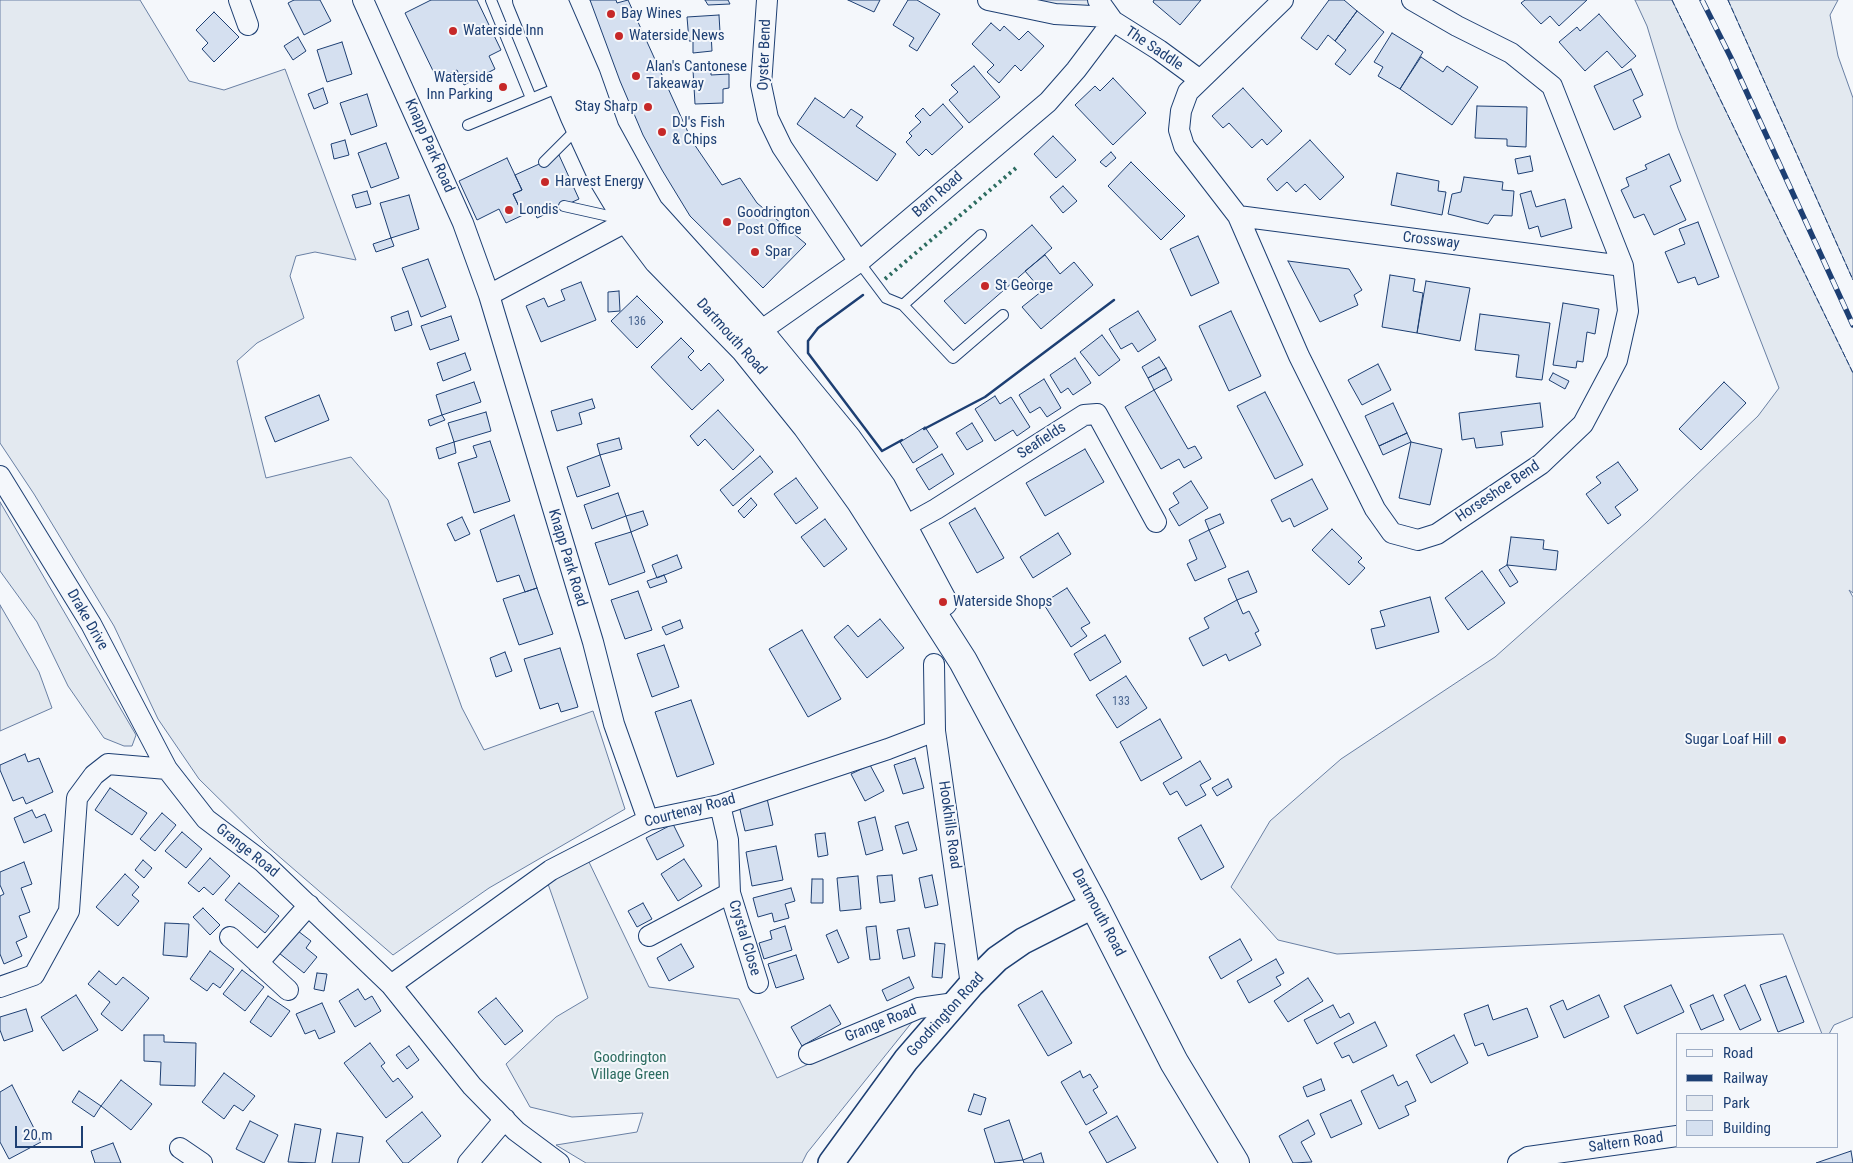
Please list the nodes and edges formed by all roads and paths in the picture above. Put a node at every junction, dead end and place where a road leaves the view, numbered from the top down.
1 (239, 0) edge
2 (363, 0) edge
3 (491, 0) edge
4 (527, 0) edge
5 (553, 0) edge
6 (767, 0) edge
7 (988, 0) edge
8 (1098, 0) edge
9 (1283, 0) edge
10 (1412, 0) edge
11 (1111, 19) junction
12 (248, 25) dead end
13 (1200, 80) junction
14 (574, 81) junction
15 (531, 98) junction
16 (468, 125) dead end
17 (579, 126) junction
18 (544, 162) dead end
19 (564, 206) dead end
20 (638, 215) junction
21 (1238, 216) junction
22 (981, 235) dead end
23 (859, 262) junction
24 (1624, 266) junction
25 (489, 295) junction
26 (903, 305) junction
27 (1003, 315) dead end
28 (752, 341) junction
29 (0, 476) edge
30 (1156, 522) dead end
31 (894, 533) junction
32 (934, 664) dead end
33 (935, 731) junction
34 (167, 769) junction
35 (720, 805) junction
36 (648, 820) junction
37 (730, 893) junction
38 (309, 905) junction
39 (1094, 905) junction
40 (649, 936) dead end
41 (230, 937) dead end
42 (258, 963) junction
43 (758, 983) dead end
44 (391, 985) junction
45 (0, 988) edge
46 (288, 990) dead end
47 (963, 994) junction
48 (809, 1054) dead end
49 (505, 1119) junction
50 (1676, 1136) edge
51 (180, 1148) dead end
52 (202, 1163) edge
53 (468, 1163) edge
54 (559, 1163) edge
55 (831, 1163) edge
56 (1235, 1163) edge
57 (1518, 1163) edge

1 - 12 street
2 - 25 street, Knapp Park Road
3 - 15 lane
4 - 14 main road, Dartmouth Road
5 - 14 main road, Dartmouth Road
6 - 23 street, Oyster Bend
7 - 11 street, The Saddle
8 - 11 street, The Saddle
9 - 13 street
10 - 24 street, Horseshoe Bend
11 - 13 street, The Saddle
11 - 23 street, Barn Road
13 - 21 street, Horseshoe Bend
14 - 15 lane
14 - 17 main road, Dartmouth Road
14 - 20 main road, Dartmouth Road
15 - 16 lane
17 - 18 lane
17 - 20 main road, Dartmouth Road
19 - 20 lane
20 - 25 street
20 - 28 main road, Dartmouth Road
21 - 24 street, Crossway
21 - 24 street, Horseshoe Bend
22 - 26 lane
23 - 26 lane
23 - 28 street, Barn Road
25 - 36 street, Knapp Park Road
26 - 27 lane
28 - 31 main road, Dartmouth Road
29 - 34 street, Drake Drive
30 - 31 street, Seafields
31 - 39 main road, Dartmouth Road
32 - 33 street, Hookhills Road
33 - 35 street, Courtenay Road
33 - 47 street, Hookhills Road
34 - 38 street, Grange Road
34 - 45 street
35 - 36 street, Courtenay Road
35 - 37 street, Crystal Close
36 - 44 street, Courtenay Road
37 - 40 street, Crystal Close
37 - 43 street, Crystal Close
38 - 42 street
38 - 44 street, Grange Road
39 - 47 street, Goodrington Road
39 - 56 main road, Dartmouth Road
41 - 42 street
42 - 46 street
44 - 49 street, Grange Road
47 - 48 street, Grange Road
47 - 55 street, Goodrington Road
49 - 53 street
49 - 54 street, Grange Road
50 - 57 street, Saltern Road
51 - 52 street

